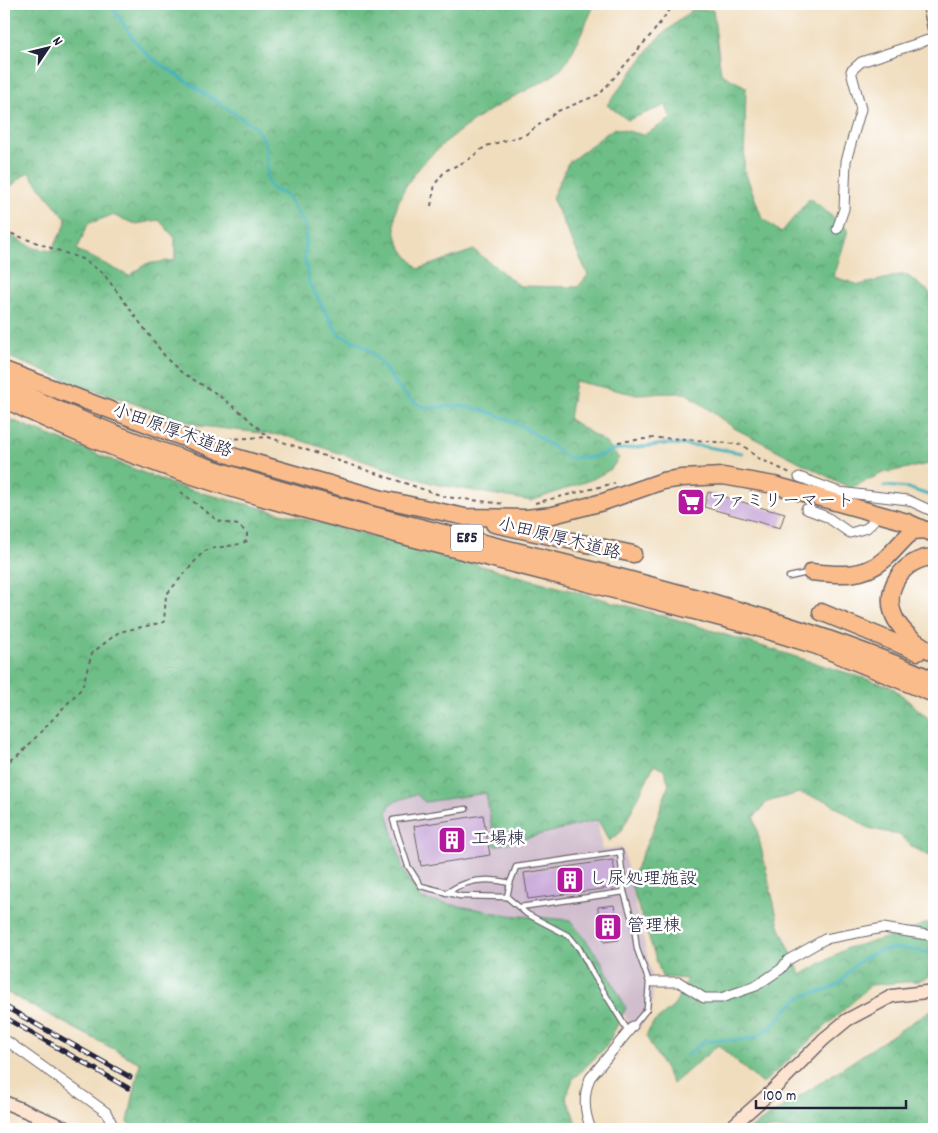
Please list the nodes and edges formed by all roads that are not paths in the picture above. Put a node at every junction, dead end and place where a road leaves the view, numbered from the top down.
1 (929, 4) edge
2 (934, 28) edge
3 (934, 38) edge
4 (837, 229) dead end
5 (4, 370) edge
6 (4, 384) edge
7 (4, 399) edge
8 (799, 478) road end
9 (888, 500) junction
10 (882, 508) dead end
11 (806, 509) dead end
12 (934, 512) edge
13 (466, 517) junction
14 (874, 520) dead end
15 (930, 532) edge
16 (633, 554) dead end
17 (934, 557) edge
18 (811, 572) joint
19 (789, 577) dead end
20 (821, 612) dead end
21 (934, 653) edge
22 (934, 660) edge
23 (934, 680) edge
24 (934, 694) edge
25 (466, 810) dead end
26 (510, 883) junction
27 (624, 892) junction
28 (446, 893) junction
29 (507, 897) junction
30 (520, 907) junction
31 (934, 936) edge
32 (651, 982) junction
33 (934, 991) edge
34 (630, 1028) junction
35 (4, 1039) edge
36 (4, 1102) edge
37 (68, 1129) edge
38 (115, 1129) edge
39 (591, 1129) edge
40 (729, 1129) edge

1 - 2 street
3 - 4 street
5 - 13 highway
6 - 23 highway, 小田原厚木道路 / E85
7 - 24 highway, 小田原厚木道路 / E85
8 - 9 street
9 - 10 street
9 - 12 street
11 - 14 street
13 - 15 highway
13 - 16 highway
15 - 18 highway
17 - 21 highway
18 - 19 lane
20 - 22 highway
25 - 28 lane
26 - 27 lane
26 - 28 lane
26 - 29 lane
27 - 30 lane
27 - 32 lane
28 - 29 lane
29 - 30 lane
30 - 34 lane
31 - 32 street
32 - 34 lane
33 - 40 street
34 - 39 street
35 - 38 street
36 - 37 street

